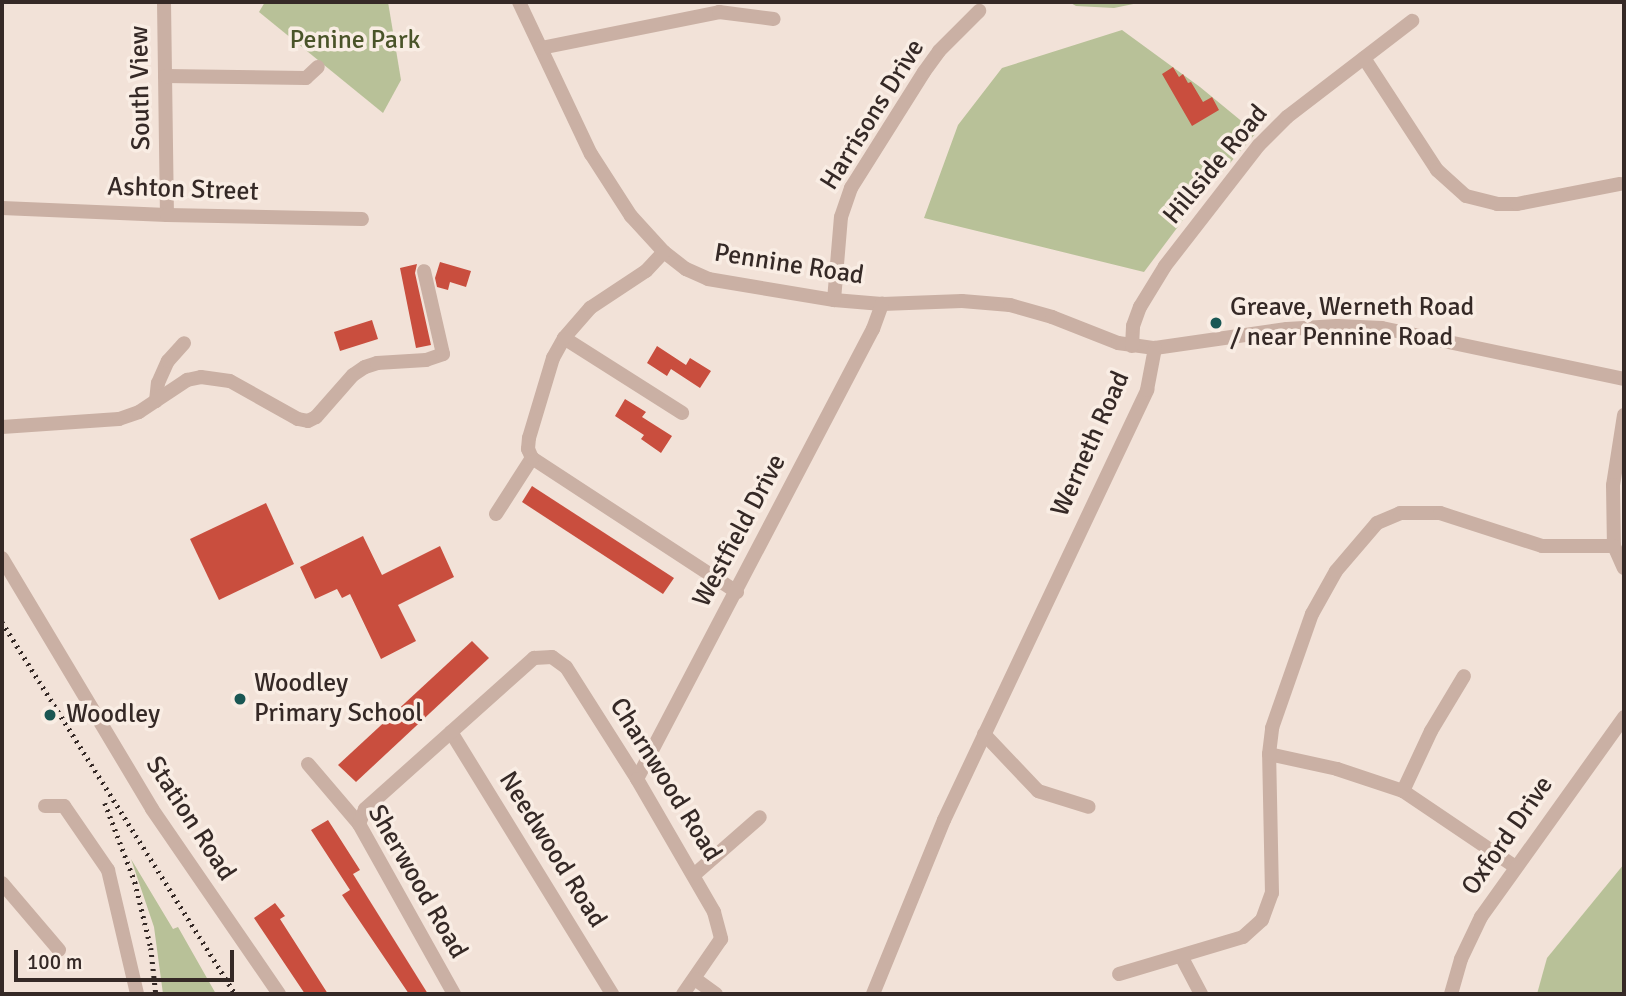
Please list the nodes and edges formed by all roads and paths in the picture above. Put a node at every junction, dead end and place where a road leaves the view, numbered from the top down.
1 (164, 2) edge
2 (519, 2) edge
3 (979, 11) dead end
4 (774, 19) dead end
5 (1412, 21) dead end
6 (541, 48) junction
7 (1364, 58) junction
8 (318, 67) dead end
9 (165, 76) junction
10 (1620, 184) dead end
11 (2, 208) edge
12 (167, 215) junction
13 (362, 219) dead end
14 (664, 252) junction
15 (424, 271) dead end
16 (834, 300) junction
17 (881, 304) junction
18 (564, 338) junction
19 (184, 343) dead end
20 (1132, 346) junction
21 (1155, 348) junction
22 (1624, 379) edge
23 (156, 401) junction
24 (682, 413) dead end
25 (1624, 415) edge
26 (2, 427) edge
27 (532, 458) junction
28 (496, 514) dead end
29 (1614, 546) junction
30 (2, 558) edge
31 (1624, 568) edge
32 (737, 592) junction
33 (1464, 676) dead end
34 (1624, 717) edge
35 (450, 732) junction
36 (984, 734) junction
37 (1269, 754) junction
38 (308, 764) dead end
39 (637, 779) junction
40 (1403, 791) junction
41 (45, 806) dead end
42 (1089, 807) dead end
43 (760, 817) dead end
44 (359, 824) junction
45 (1514, 866) junction
46 (695, 874) junction
47 (2, 883) edge
48 (59, 950) dead end
49 (1181, 956) junction
50 (1119, 974) dead end
51 (695, 979) junction
52 (137, 994) edge
53 (279, 994) edge
54 (454, 994) edge
55 (612, 994) edge
56 (682, 994) edge
57 (716, 994) edge
58 (873, 994) edge
59 (1201, 994) edge
60 (1451, 994) edge

1 - 9 street, South View
2 - 6 street, Pennine Road
3 - 16 street, Harrisons Drive
4 - 6 street
5 - 7 street, Hillside Road
6 - 14 street, Pennine Road
7 - 10 street
7 - 20 street, Hillside Road
8 - 9 street
9 - 12 street, South View
11 - 12 street, Ashton Street
12 - 13 street, Ashton Street
14 - 16 street, Pennine Road
14 - 18 street
15 - 23 street
16 - 17 street, Pennine Road
17 - 20 street, Pennine Road
17 - 32 street, Westfield Drive
18 - 24 street
18 - 27 street
19 - 23 street
20 - 21 street, Pennine Road
21 - 22 street, Werneth Road
21 - 36 street, Werneth Road
23 - 26 street
25 - 29 street
27 - 28 street
27 - 32 street
29 - 31 street
29 - 37 street
30 - 53 street, Station Road
32 - 39 street, Westfield Drive
33 - 40 street
34 - 45 street, Oxford Drive
35 - 39 street, Charnwood Road
35 - 44 street
35 - 55 street, Needwood Road
36 - 42 street
36 - 58 street, Werneth Road
37 - 40 street
37 - 49 street
38 - 44 street, Sherwood Road
39 - 46 street, Charnwood Road
40 - 45 street
41 - 52 street
43 - 46 street
44 - 54 street, Sherwood Road
45 - 60 street, Oxford Drive
46 - 51 street, Charnwood Road
47 - 48 street
49 - 50 street
49 - 59 street
51 - 56 street
51 - 57 street

